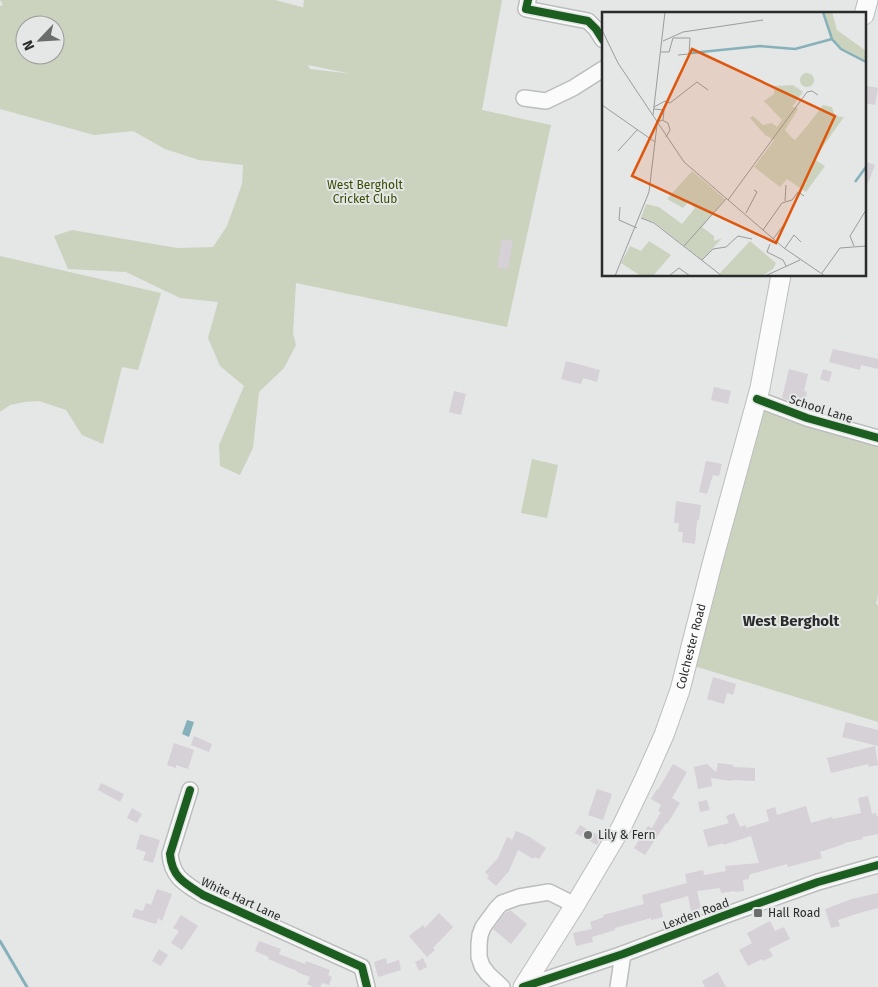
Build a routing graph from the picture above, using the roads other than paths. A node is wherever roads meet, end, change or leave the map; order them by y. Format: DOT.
graph roads {
  1 [pos="527,4"];
  2 [pos="602,39"];
  3 [pos="602,70"];
  4 [pos="524,98"];
  5 [pos="780,276"];
  6 [pos="757,399"];
  7 [pos="878,438"];
  8 [pos="190,790"];
  9 [pos="878,865"];
  10 [pos="575,905"];
  11 [pos="623,954"];
  12 [pos="367,987"];
  13 [pos="502,987"];
  14 [pos="523,987"];
  15 [pos="618,987"];
  1 -- 2 [label="street"];
  3 -- 4 [label="street"];
  5 -- 6 [label="main road, Colchester Road"];
  6 -- 7 [label="street, School Lane"];
  6 -- 10 [label="main road, Colchester Road"];
  8 -- 12 [label="street, White Hart Lane"];
  9 -- 11 [label="street, Lexden Road"];
  10 -- 13 [label="street"];
  10 -- 14 [label="main road, Colchester Road"];
  11 -- 14 [label="street, Lexden Road"];
  11 -- 15 [label="street"];
}
